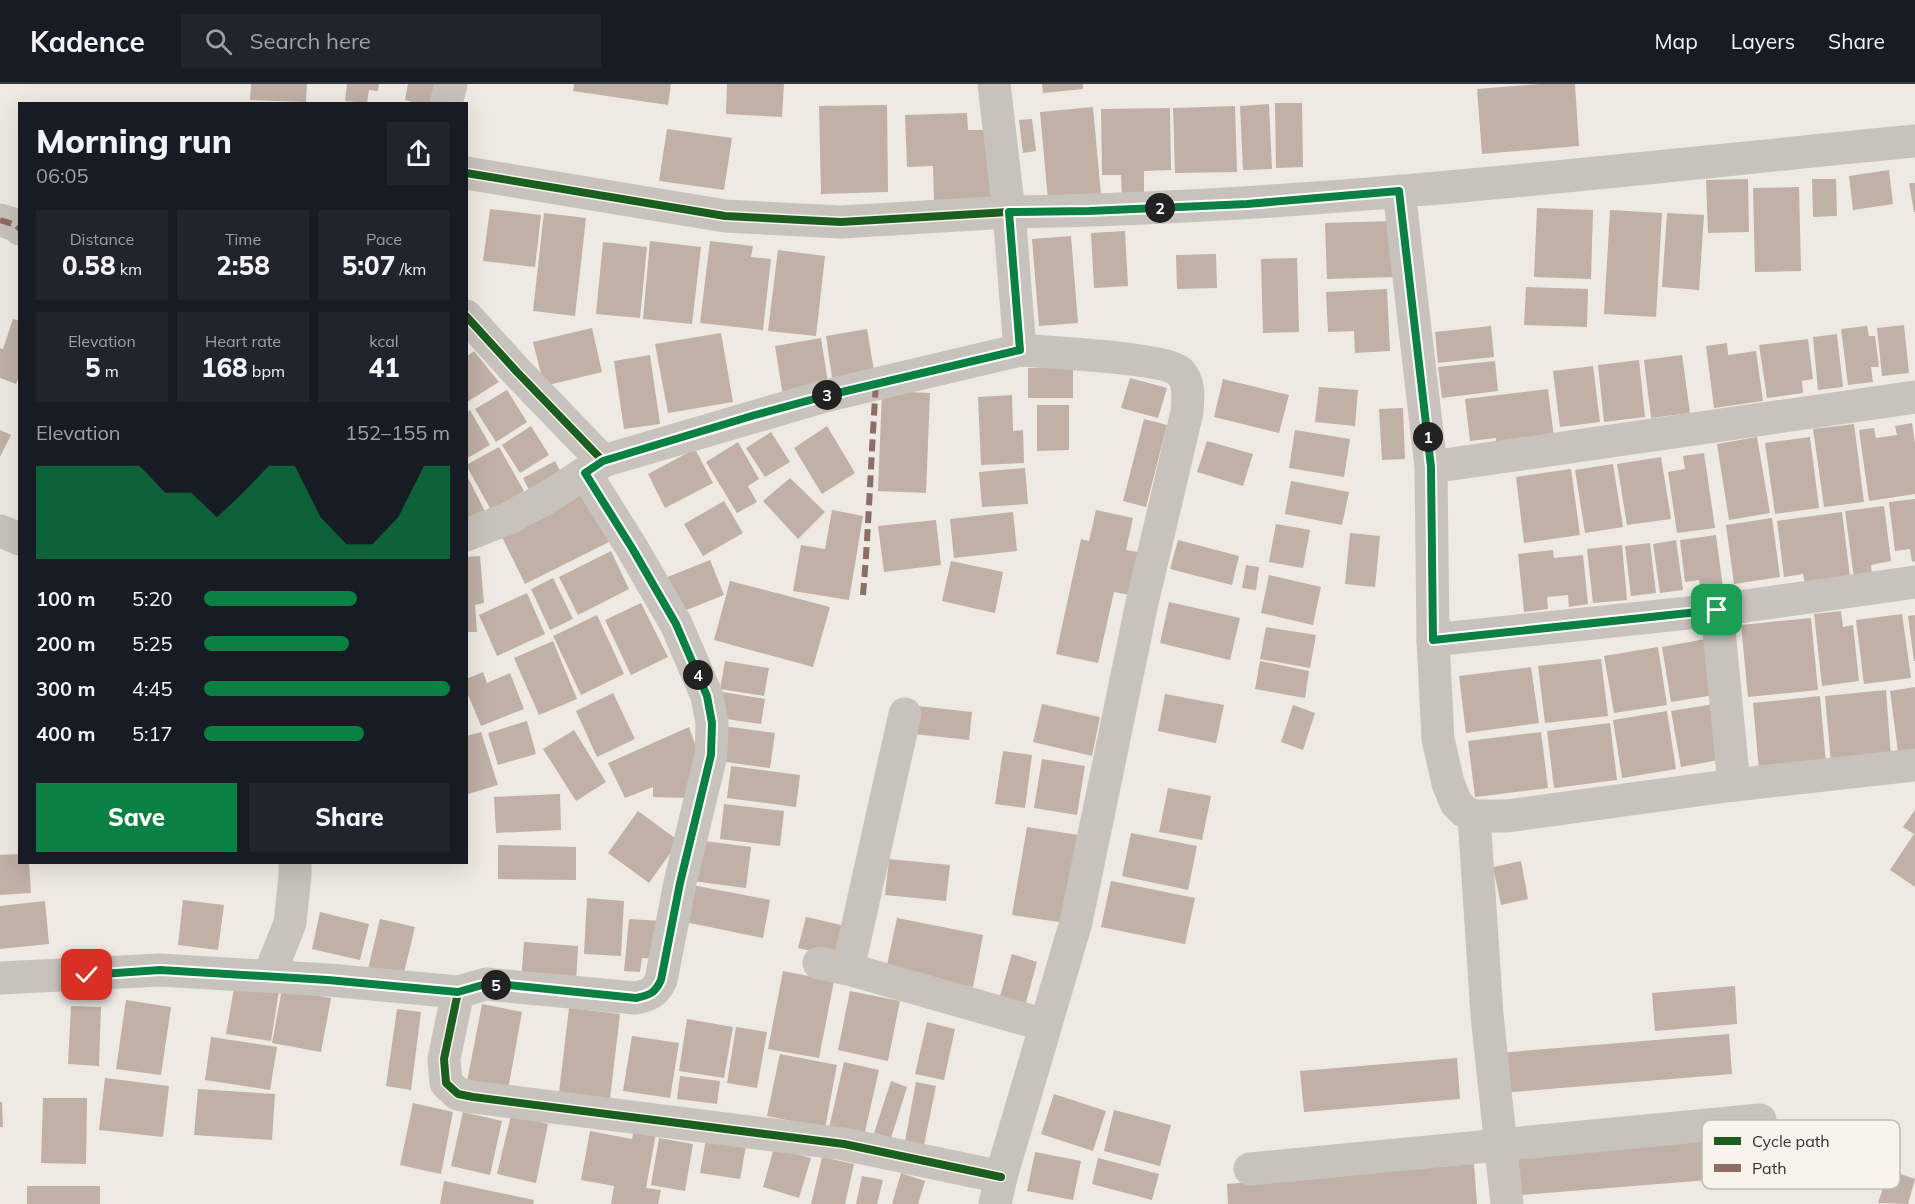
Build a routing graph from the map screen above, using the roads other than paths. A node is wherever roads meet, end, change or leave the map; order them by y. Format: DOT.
graph roads {
  1 [pos="451,84"];
  2 [pos="994,84"];
  3 [pos="446,102"];
  4 [pos="1915,141"];
  5 [pos="468,172"];
  6 [pos="1399,191"];
  7 [pos="1009,212"];
  8 [pos="0,220"];
  9 [pos="18,227"];
  10 [pos="468,318"];
  11 [pos="1020,350"];
  12 [pos="1915,397"];
  13 [pos="594,467"];
  14 [pos="1431,467"];
  15 [pos="0,531"];
  16 [pos="468,535"];
  17 [pos="18,537"];
  18 [pos="1915,582"];
  19 [pos="1717,610"];
  20 [pos="1433,640"];
  21 [pos="905,714"];
  22 [pos="1915,765"];
  23 [pos="1734,785"];
  24 [pos="1474,816"];
  25 [pos="294,864"];
  26 [pos="269,976"];
  27 [pos="0,978"];
  28 [pos="458,992"];
  29 [pos="1046,1025"];
  30 [pos="1702,1126"];
  31 [pos="1501,1145"];
  32 [pos="1250,1169"];
  33 [pos="998,1191"];
  34 [pos="1507,1204"];
  1 -- 3 [label="street"];
  2 -- 7 [label="street"];
  4 -- 6 [label="street"];
  5 -- 7 [label="street"];
  6 -- 7 [label="street"];
  6 -- 14 [label="street"];
  7 -- 11 [label="street"];
  8 -- 9 [label="street"];
  10 -- 13 [label="street"];
  11 -- 13 [label="street"];
  11 -- 29 [label="street"];
  12 -- 14 [label="street"];
  13 -- 16 [label="street"];
  13 -- 28 [label="street"];
  14 -- 20 [label="street"];
  15 -- 17 [label="street"];
  18 -- 19 [label="street"];
  19 -- 20 [label="street"];
  19 -- 23 [label="street"];
  20 -- 24 [label="street"];
  21 -- 29 [label="street"];
  22 -- 23 [label="street"];
  23 -- 24 [label="street"];
  24 -- 31 [label="street"];
  25 -- 26 [label="street"];
  26 -- 27 [label="street"];
  26 -- 28 [label="street"];
  28 -- 33 [label="street"];
  29 -- 33 [label="street"];
  30 -- 31 [label="street"];
  31 -- 32 [label="street"];
  31 -- 34 [label="street"];
}
